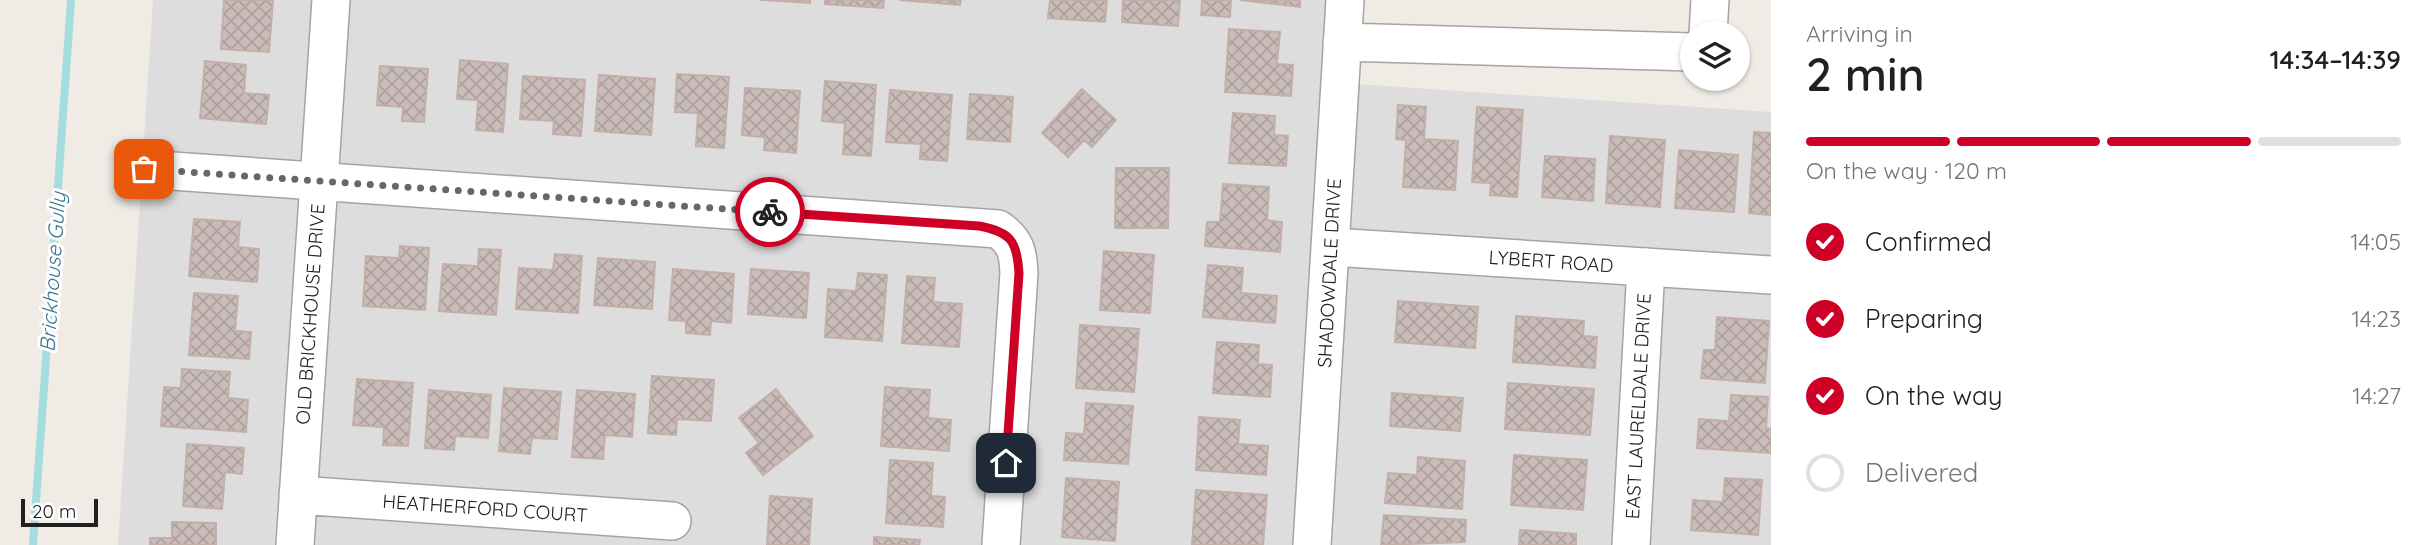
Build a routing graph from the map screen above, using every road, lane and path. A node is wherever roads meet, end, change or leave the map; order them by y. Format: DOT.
graph roads {
  1 [pos="331,0"];
  2 [pos="1345,0"];
  3 [pos="1710,0"];
  4 [pos="1709,21"];
  5 [pos="1342,42"];
  6 [pos="1680,52"];
  7 [pos="144,169"];
  8 [pos="319,181"];
  9 [pos="1332,247"];
  10 [pos="1646,267"];
  11 [pos="1771,275"];
  12 [pos="298,495"];
  13 [pos="672,521"];
  14 [pos="295,545"];
  15 [pos="1001,545"];
  16 [pos="1312,545"];
  17 [pos="1631,545"];
  1 -- 8 [label="street, OLD BRICKHOUSE DRIVE"];
  2 -- 5 [label="street, SHADOWDALE DRIVE"];
  3 -- 4 [label="street"];
  5 -- 6 [label="street"];
  5 -- 9 [label="street, SHADOWDALE DRIVE"];
  7 -- 8 [label="street"];
  8 -- 12 [label="street, OLD BRICKHOUSE DRIVE"];
  8 -- 15 [label="street"];
  9 -- 10 [label="street, LYBERT ROAD"];
  9 -- 16 [label="street, SHADOWDALE DRIVE"];
  10 -- 11 [label="street, LYBERT ROAD"];
  10 -- 17 [label="street, EAST LAURELDALE DRIVE"];
  12 -- 13 [label="street, HEATHERFORD COURT"];
  12 -- 14 [label="street, OLD BRICKHOUSE DRIVE"];
}
